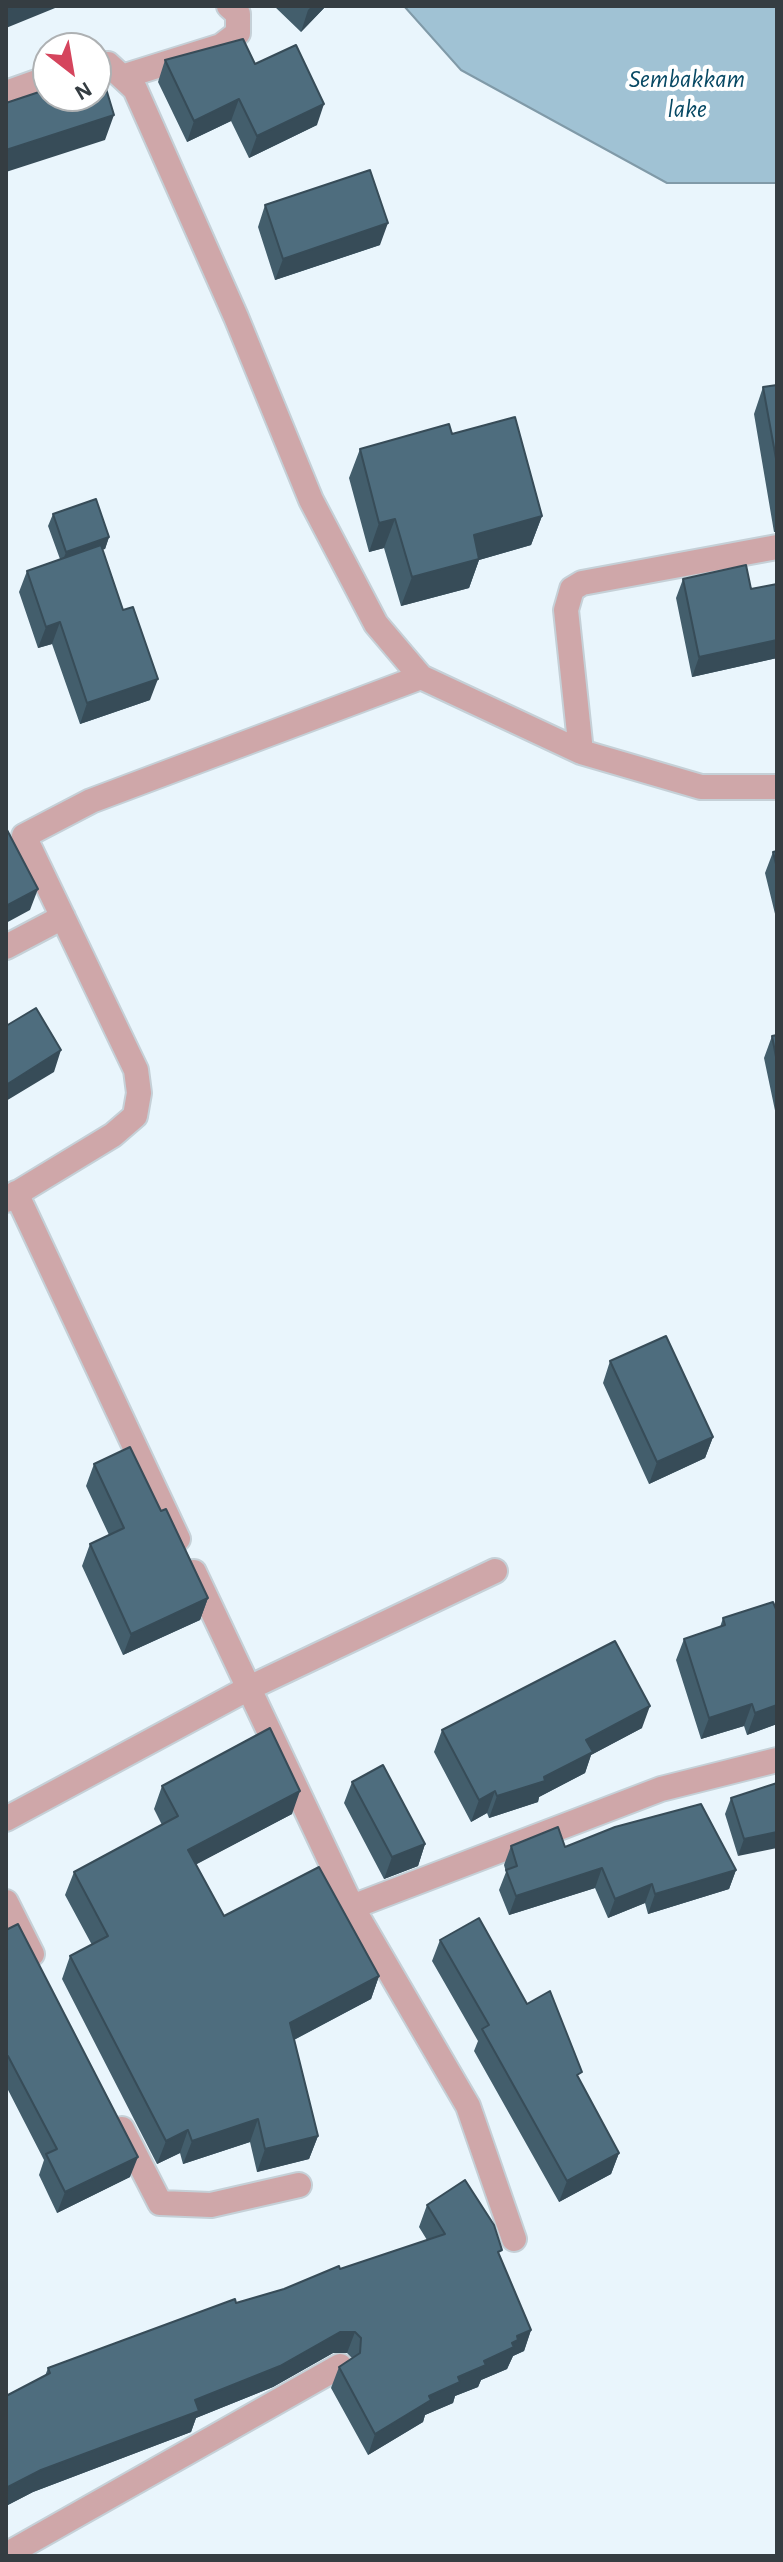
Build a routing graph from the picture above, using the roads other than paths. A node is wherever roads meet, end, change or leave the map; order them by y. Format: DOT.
graph roads {
  1 [pos="229,6"];
  2 [pos="112,67"];
  3 [pos="125,76"];
  4 [pos="32,84"];
  5 [pos="6,93"];
  6 [pos="777,547"];
  7 [pos="421,677"];
  8 [pos="581,752"];
  9 [pos="777,787"];
  10 [pos="15,831"];
  11 [pos="63,917"];
  12 [pos="6,947"];
  13 [pos="11,1197"];
  14 [pos="495,1571"];
  15 [pos="249,1688"];
  16 [pos="777,1760"];
  17 [pos="6,1819"];
  18 [pos="6,1902"];
  19 [pos="352,1907"];
  20 [pos="41,1971"];
  21 [pos="111,2107"];
  22 [pos="299,2185"];
  23 [pos="514,2239"];
  24 [pos="340,2366"];
  25 [pos="6,2555"];
  1 -- 3 [label="street"];
  2 -- 3 [label="street"];
  3 -- 7 [label="street"];
  4 -- 5 [label="street"];
  6 -- 8 [label="street"];
  7 -- 8 [label="street"];
  7 -- 10 [label="street"];
  8 -- 9 [label="street"];
  10 -- 11 [label="street"];
  11 -- 12 [label="street"];
  11 -- 13 [label="street"];
  13 -- 15 [label="street"];
  14 -- 15 [label="street"];
  15 -- 17 [label="street"];
  15 -- 19 [label="street"];
  16 -- 19 [label="street"];
  18 -- 20 [label="street"];
  19 -- 23 [label="street"];
  21 -- 22 [label="street"];
  24 -- 25 [label="street"];
}
